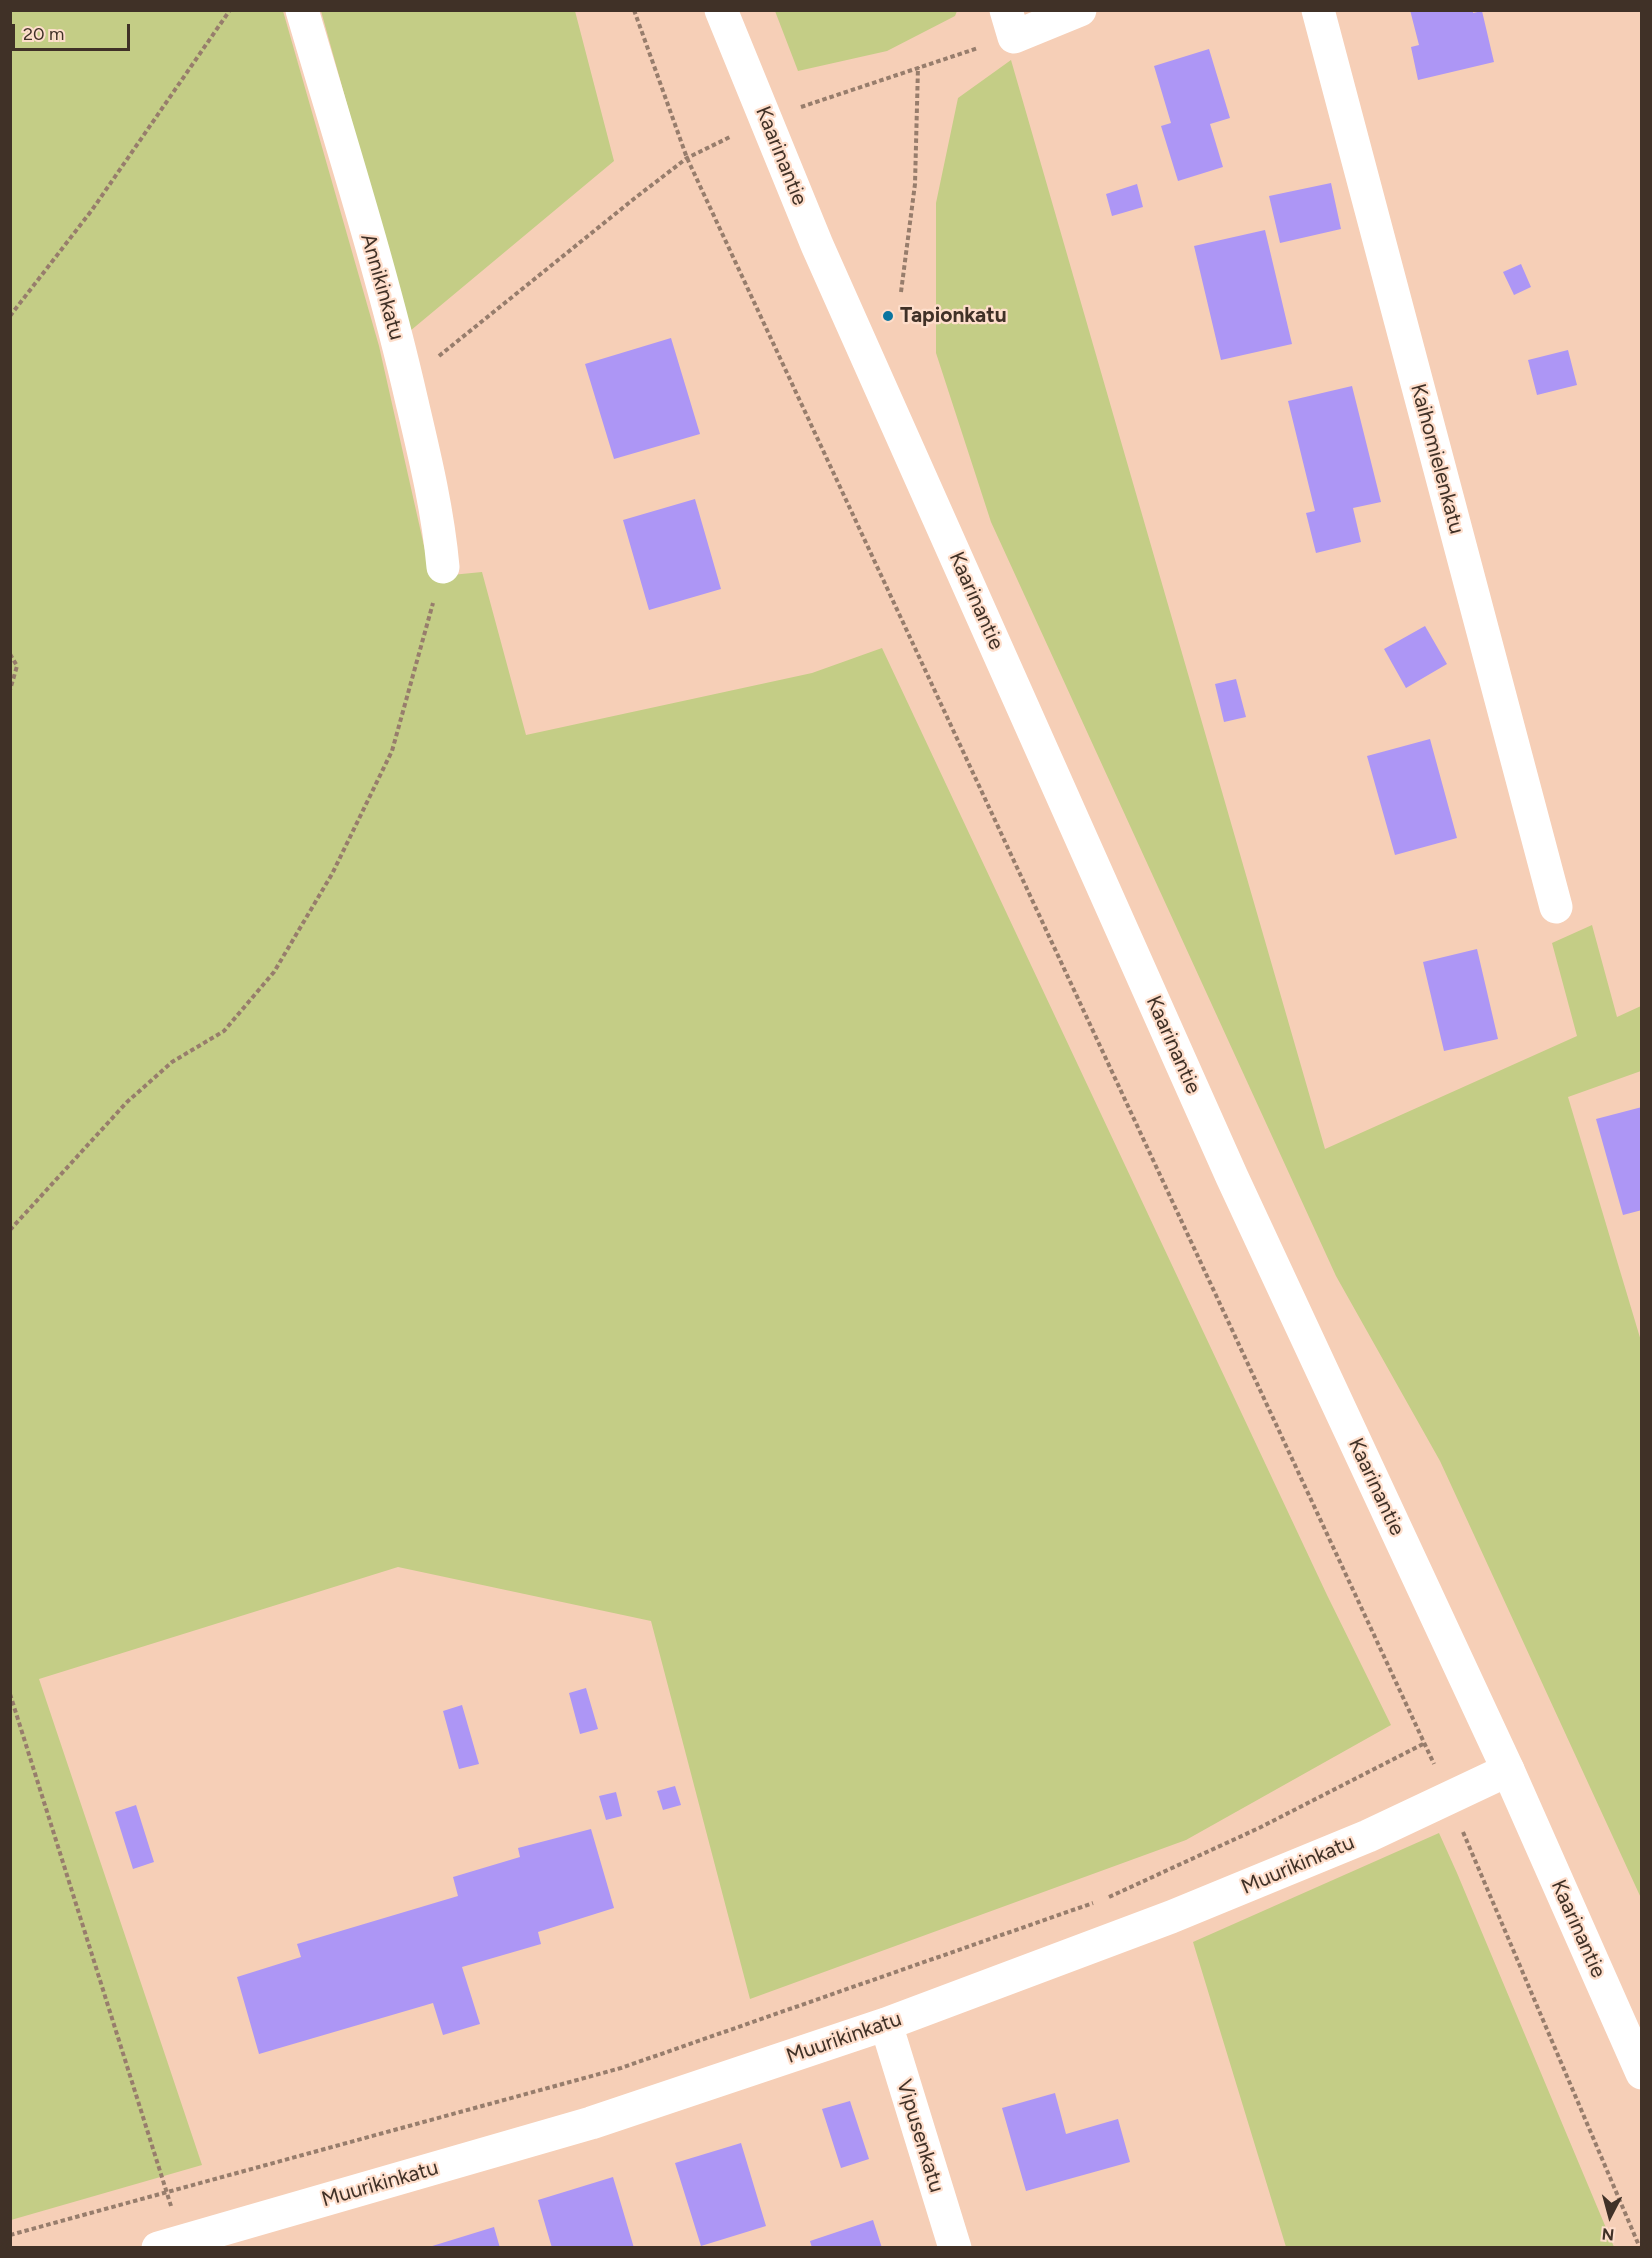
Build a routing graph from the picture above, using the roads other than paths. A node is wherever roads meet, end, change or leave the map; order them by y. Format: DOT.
graph roads {
  1 [pos="302,10"];
  2 [pos="721,10"];
  3 [pos="1080,10"];
  4 [pos="1318,10"];
  5 [pos="1010,24"];
  6 [pos="443,567"];
  7 [pos="1556,908"];
  8 [pos="1508,1770"];
  9 [pos="886,2024"];
  10 [pos="1641,2073"];
  11 [pos="168,2245"];
  12 [pos="955,2247"];
  1 -- 6 [label="street, Annikinkatu"];
  2 -- 8 [label="street, Kaarinantie"];
  3 -- 5 [label="street"];
  4 -- 7 [label="street, Kaihomielenkatu"];
  8 -- 9 [label="street, Muurikinkatu"];
  8 -- 10 [label="street, Kaarinantie"];
  9 -- 11 [label="street, Muurikinkatu"];
  9 -- 12 [label="street, Vipusenkatu"];
}
